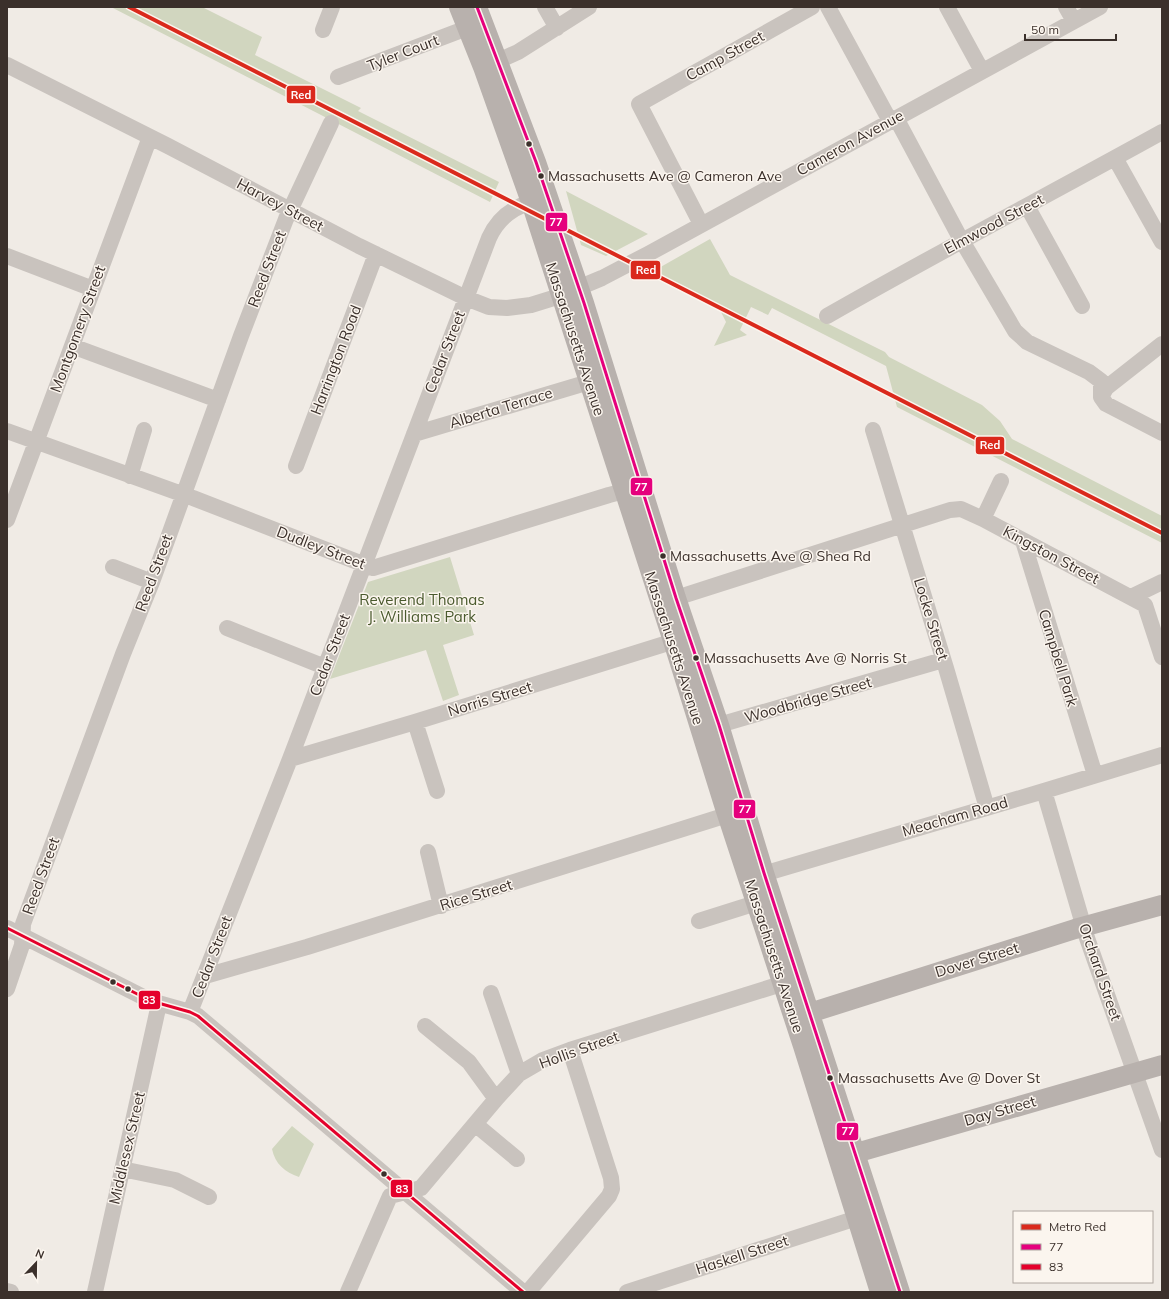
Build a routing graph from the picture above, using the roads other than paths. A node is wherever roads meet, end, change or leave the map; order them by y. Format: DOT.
graph roads {
  1 [pos="332,7"];
  2 [pos="459,7"];
  3 [pos="545,7"];
  4 [pos="589,7"];
  5 [pos="812,7"];
  6 [pos="828,7"];
  7 [pos="947,7"];
  8 [pos="1066,7"];
  9 [pos="1100,7"];
  10 [pos="476,20"];
  11 [pos="1074,21"];
  12 [pos="557,28"];
  13 [pos="323,30"];
  14 [pos="490,64"];
  15 [pos="8,70"];
  16 [pos="982,71"];
  17 [pos="338,77"];
  18 [pos="893,120"];
  19 [pos="331,123"];
  20 [pos="1162,132"];
  21 [pos="150,137"];
  22 [pos="1115,158"];
  23 [pos="539,199"];
  24 [pos="1027,206"];
  25 [pos="289,210"];
  26 [pos="701,224"];
  27 [pos="963,241"];
  28 [pos="1162,242"];
  29 [pos="376,254"];
  30 [pos="7,256"];
  31 [pos="93,289"];
  32 [pos="569,292"];
  33 [pos="466,298"];
  34 [pos="1082,306"];
  35 [pos="826,316"];
  36 [pos="1162,344"];
  37 [pos="72,346"];
  38 [pos="589,382"];
  39 [pos="1101,397"];
  40 [pos="218,400"];
  41 [pos="144,430"];
  42 [pos="873,430"];
  43 [pos="7,431"];
  44 [pos="1162,433"];
  45 [pos="414,434"];
  46 [pos="37,442"];
  47 [pos="296,466"];
  48 [pos="130,476"];
  49 [pos="1001,481"];
  50 [pos="632,489"];
  51 [pos="183,495"];
  52 [pos="983,519"];
  53 [pos="7,520"];
  54 [pos="903,526"];
  55 [pos="1023,541"];
  56 [pos="364,564"];
  57 [pos="113,567"];
  58 [pos="152,582"];
  59 [pos="1162,582"];
  60 [pos="1131,597"];
  61 [pos="676,598"];
  62 [pos="227,628"];
  63 [pos="681,639"];
  64 [pos="1162,657"];
  65 [pos="943,660"];
  66 [pos="325,666"];
  67 [pos="415,722"];
  68 [pos="719,725"];
  69 [pos="1162,755"];
  70 [pos="290,759"];
  71 [pos="1094,775"];
  72 [pos="437,791"];
  73 [pos="1044,791"];
  74 [pos="987,808"];
  75 [pos="737,813"];
  76 [pos="428,852"];
  77 [pos="756,876"];
  78 [pos="756,903"];
  79 [pos="1162,905"];
  80 [pos="441,906"];
  81 [pos="699,921"];
  82 [pos="1084,927"];
  83 [pos="7,928"];
  84 [pos="22,936"];
  85 [pos="205,976"];
  86 [pos="790,982"];
  87 [pos="7,989"];
  88 [pos="491,993"];
  89 [pos="159,1004"];
  90 [pos="190,1012"];
  91 [pos="802,1015"];
  92 [pos="424,1026"];
  93 [pos="570,1050"];
  94 [pos="1162,1065"];
  95 [pos="1134,1073"];
  96 [pos="519,1074"];
  97 [pos="496,1099"];
  98 [pos="475,1124"];
  99 [pos="1162,1150"];
  100 [pos="847,1156"];
  101 [pos="517,1159"];
  102 [pos="122,1169"];
  103 [pos="406,1192"];
  104 [pos="209,1197"];
  105 [pos="858,1218"];
  106 [pos="888,1285"];
  107 [pos="7,1291"];
  108 [pos="11,1292"];
  109 [pos="95,1292"];
  110 [pos="348,1292"];
  111 [pos="523,1292"];
  112 [pos="528,1292"];
  113 [pos="626,1292"];
  1 -- 13 [label="street"];
  2 -- 10 [label="main road, Massachusetts Avenue"];
  3 -- 12 [label="street"];
  4 -- 12 [label="street"];
  5 -- 26 [label="street, Camp Street"];
  6 -- 18 [label="street"];
  7 -- 16 [label="street"];
  8 -- 11 [label="street"];
  9 -- 11 [label="street, Cameron Avenue"];
  10 -- 14 [label="main road, Massachusetts Avenue"];
  10 -- 17 [label="street, Tyler Court"];
  11 -- 16 [label="street, Cameron Avenue"];
  12 -- 14 [label="street"];
  14 -- 23 [label="main road, Massachusetts Avenue"];
  15 -- 21 [label="street, Harvey Street"];
  16 -- 18 [label="street, Cameron Avenue"];
  18 -- 26 [label="street, Cameron Avenue"];
  18 -- 27 [label="street"];
  19 -- 25 [label="street, Reed Street"];
  20 -- 22 [label="street, Elmwood Street"];
  21 -- 25 [label="street, Harvey Street"];
  21 -- 31 [label="street, Montgomery Street"];
  22 -- 24 [label="street, Elmwood Street"];
  22 -- 28 [label="street"];
  23 -- 32 [label="main road, Massachusetts Avenue"];
  23 -- 33 [label="street, Cedar Street"];
  24 -- 27 [label="street, Elmwood Street"];
  24 -- 34 [label="street"];
  25 -- 29 [label="street, Harvey Street"];
  25 -- 40 [label="street, Reed Street"];
  26 -- 32 [label="street, Cameron Avenue"];
  27 -- 35 [label="street, Elmwood Street"];
  27 -- 39 [label="street"];
  29 -- 33 [label="street, Harvey Street"];
  29 -- 47 [label="street, Harrington Road"];
  30 -- 31 [label="street"];
  31 -- 37 [label="street, Montgomery Street"];
  32 -- 33 [label="street, Harvey Street"];
  32 -- 38 [label="main road, Massachusetts Avenue"];
  32 -- 50 [label="main road, Massachusetts Avenue"];
  33 -- 45 [label="street, Cedar Street"];
  36 -- 39 [label="street"];
  37 -- 40 [label="street"];
  37 -- 46 [label="street, Montgomery Street"];
  38 -- 45 [label="street, Alberta Terrace"];
  38 -- 50 [label="main road, Massachusetts Avenue"];
  39 -- 44 [label="street"];
  40 -- 51 [label="street, Reed Street"];
  41 -- 48 [label="street"];
  42 -- 54 [label="street, Locke Street"];
  43 -- 46 [label="street, Dudley Street"];
  45 -- 56 [label="street, Cedar Street"];
  46 -- 48 [label="street, Dudley Street"];
  46 -- 53 [label="street, Montgomery Street"];
  48 -- 51 [label="street, Dudley Street"];
  49 -- 52 [label="street"];
  50 -- 56 [label="street, Dudley Street"];
  50 -- 61 [label="main road, Massachusetts Avenue"];
  50 -- 63 [label="main road, Massachusetts Avenue"];
  51 -- 56 [label="street, Dudley Street"];
  51 -- 58 [label="street, Reed Street"];
  52 -- 54 [label="street, Kingston Street"];
  52 -- 55 [label="street, Kingston Street"];
  54 -- 61 [label="street, Kingston Street"];
  54 -- 65 [label="street, Locke Street"];
  55 -- 60 [label="street, Kingston Street"];
  55 -- 71 [label="street, Campbell Park"];
  56 -- 66 [label="street, Cedar Street"];
  57 -- 58 [label="street"];
  58 -- 84 [label="street, Reed Street"];
  59 -- 60 [label="street"];
  60 -- 64 [label="street, Kingston Street"];
  61 -- 63 [label="main road, Massachusetts Avenue"];
  62 -- 66 [label="street"];
  63 -- 67 [label="street, Norris Street"];
  63 -- 68 [label="main road, Massachusetts Avenue"];
  63 -- 75 [label="main road, Massachusetts Avenue"];
  65 -- 68 [label="street, Woodbridge Street"];
  65 -- 74 [label="street, Locke Street"];
  66 -- 70 [label="street, Cedar Street"];
  67 -- 70 [label="street, Norris Street"];
  67 -- 72 [label="street"];
  68 -- 75 [label="main road, Massachusetts Avenue"];
  69 -- 71 [label="street, Meacham Road"];
  70 -- 85 [label="street, Cedar Street"];
  71 -- 73 [label="street, Meacham Road"];
  73 -- 74 [label="street, Meacham Road"];
  73 -- 82 [label="street, Orchard Street"];
  74 -- 77 [label="street, Meacham Road"];
  75 -- 77 [label="main road, Massachusetts Avenue"];
  75 -- 80 [label="street, Rice Street"];
  76 -- 80 [label="street"];
  77 -- 78 [label="main road, Massachusetts Avenue"];
  77 -- 86 [label="main road, Massachusetts Avenue"];
  78 -- 81 [label="street"];
  78 -- 86 [label="main road, Massachusetts Avenue"];
  79 -- 82 [label="main road, Dover Street"];
  80 -- 85 [label="street, Rice Street"];
  82 -- 91 [label="main road, Dover Street"];
  82 -- 95 [label="street, Orchard Street"];
  83 -- 84 [label="street"];
  84 -- 87 [label="street, Reed Street"];
  84 -- 89 [label="street"];
  85 -- 90 [label="street, Cedar Street"];
  86 -- 91 [label="main road, Massachusetts Avenue"];
  86 -- 93 [label="street, Hollis Street"];
  88 -- 96 [label="street"];
  89 -- 90 [label="street"];
  89 -- 102 [label="street, Middlesex Street"];
  90 -- 103 [label="street"];
  91 -- 100 [label="main road, Massachusetts Avenue"];
  92 -- 97 [label="street"];
  93 -- 96 [label="street, Hollis Street"];
  93 -- 112 [label="street"];
  94 -- 95 [label="main road, Day Street"];
  95 -- 99 [label="street, Orchard Street"];
  95 -- 100 [label="main road, Day Street"];
  96 -- 97 [label="street, Hollis Street"];
  97 -- 98 [label="street, Hollis Street"];
  98 -- 101 [label="street"];
  98 -- 103 [label="street, Hollis Street"];
  100 -- 105 [label="main road, Massachusetts Avenue"];
  100 -- 106 [label="main road, Massachusetts Avenue"];
  102 -- 104 [label="street"];
  102 -- 109 [label="street, Middlesex Street"];
  103 -- 110 [label="street, Hollis Street"];
  103 -- 111 [label="street"];
  105 -- 106 [label="main road, Massachusetts Avenue"];
  105 -- 113 [label="street, Haskell Street"];
  107 -- 108 [label="street"];
}
